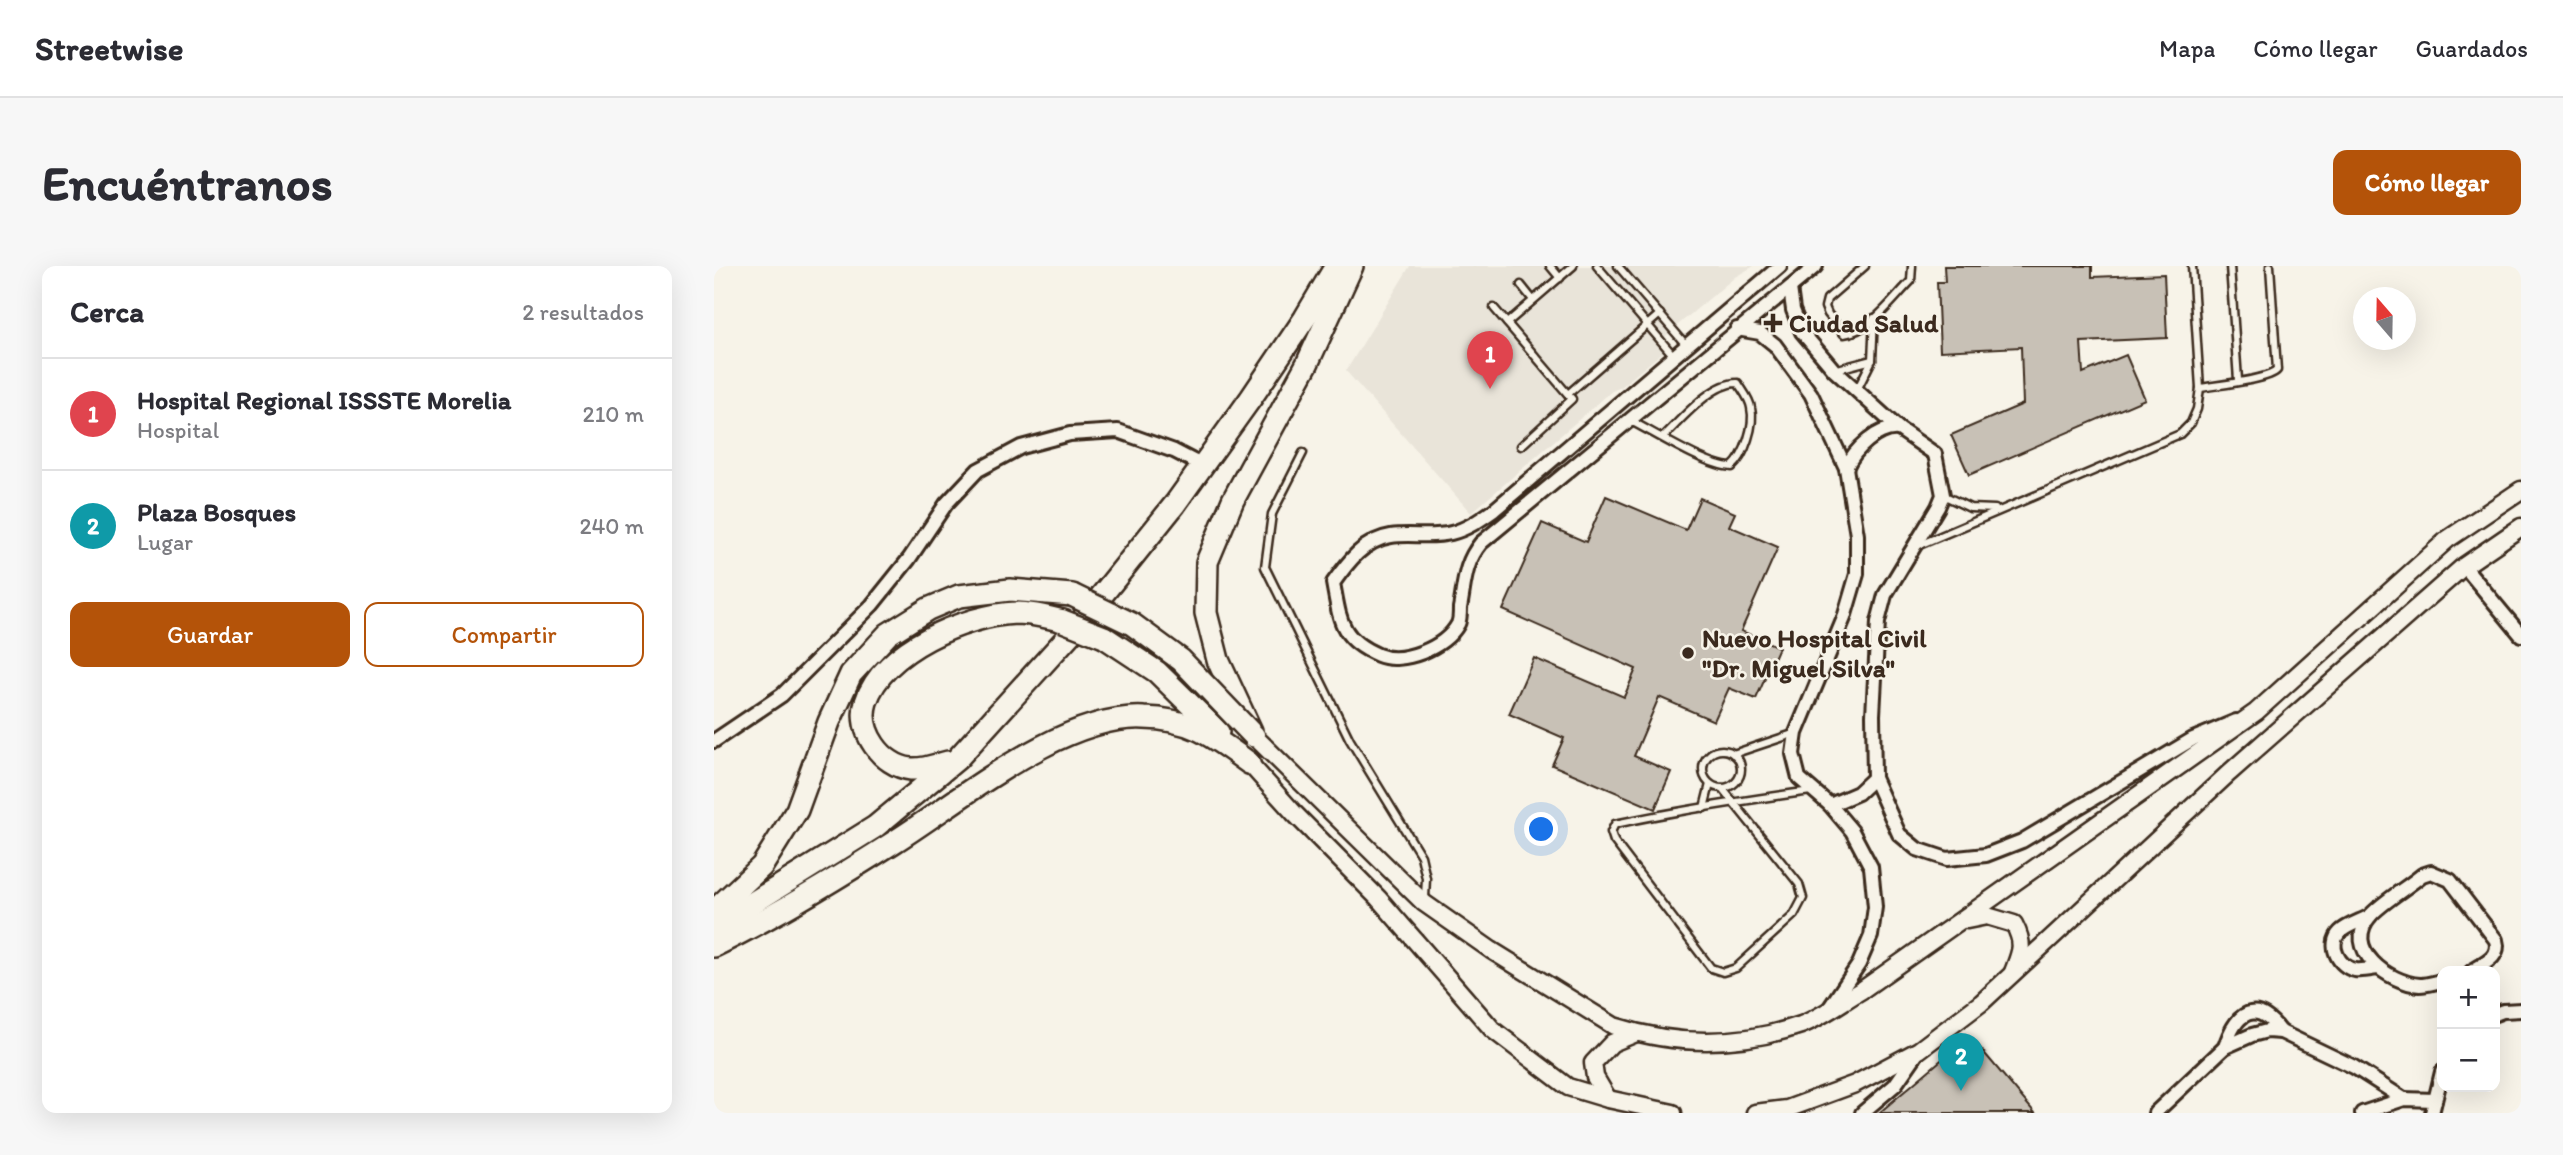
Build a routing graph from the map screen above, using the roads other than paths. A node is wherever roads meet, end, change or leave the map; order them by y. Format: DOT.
graph roads {
  1 [pos="1336,266"];
  2 [pos="1352,266"];
  3 [pos="1550,266"];
  4 [pos="1573,266"];
  5 [pos="1597,266"];
  6 [pos="1618,266"];
  7 [pos="1780,266"];
  8 [pos="1816,266"];
  9 [pos="1865,266"];
  10 [pos="1912,266"];
  11 [pos="2192,266"];
  12 [pos="2230,266"];
  13 [pos="2270,266"];
  14 [pos="1560,278"];
  15 [pos="1521,285"];
  16 [pos="1790,288"];
  17 [pos="1534,300"];
  18 [pos="1494,308"];
  19 [pos="1660,314"];
  20 [pos="1874,318"];
  21 [pos="1507,323"];
  22 [pos="1647,326"];
  23 [pos="1737,329"];
  24 [pos="1686,346"];
  25 [pos="1674,356"];
  26 [pos="1872,360"];
  27 [pos="1834,370"];
  28 [pos="2238,380"];
  29 [pos="2200,388"];
  30 [pos="1856,393"];
  31 [pos="1568,394"];
  32 [pos="1629,419"];
  33 [pos="1899,429"];
  34 [pos="1663,437"];
  35 [pos="1521,446"];
  36 [pos="1303,453"];
  37 [pos="1203,466"];
  38 [pos="1846,468"];
  39 [pos="2521,490"];
  40 [pos="1943,495"];
  41 [pos="2001,509"];
  42 [pos="2521,527"];
  43 [pos="1915,547"];
  44 [pos="2463,566"];
  45 [pos="2521,635"];
  46 [pos="2256,712"];
  47 [pos="1796,733"];
  48 [pos="1254,736"];
  49 [pos="714,741"];
  50 [pos="1733,754"];
  51 [pos="957,759"];
  52 [pos="1250,763"];
  53 [pos="1874,778"];
  54 [pos="1710,784"];
  55 [pos="1722,788"];
  56 [pos="1813,791"];
  57 [pos="1735,802"];
  58 [pos="1830,805"];
  59 [pos="1704,808"];
  60 [pos="1424,904"];
  61 [pos="714,911"];
  62 [pos="2370,916"];
  63 [pos="1962,921"];
  64 [pos="714,927"];
  65 [pos="714,946"];
  66 [pos="2480,966"];
  67 [pos="2378,968"];
  68 [pos="2011,977"];
  69 [pos="2437,982"];
  70 [pos="2500,1009"];
  71 [pos="1828,1010"];
  72 [pos="2521,1010"];
  73 [pos="2281,1032"];
  74 [pos="1636,1033"];
  75 [pos="2225,1047"];
  76 [pos="1919,1050"];
  77 [pos="1608,1099"];
  78 [pos="2404,1099"];
  79 [pos="2434,1106"];
  80 [pos="1646,1110"];
  81 [pos="1673,1113"];
  82 [pos="1755,1113"];
  83 [pos="1862,1113"];
  84 [pos="2155,1113"];
  85 [pos="2361,1113"];
  1 -- 37 [label="highway"];
  2 -- 48 [label="highway"];
  3 -- 14 [label="lane"];
  4 -- 14 [label="lane"];
  5 -- 22 [label="lane"];
  6 -- 19 [label="lane"];
  7 -- 24 [label="street"];
  8 -- 16 [label="street"];
  9 -- 20 [label="lane"];
  10 -- 20 [label="lane"];
  11 -- 29 [label="lane"];
  12 -- 28 [label="lane"];
  13 -- 28 [label="lane"];
  14 -- 17 [label="lane"];
  15 -- 17 [label="lane"];
  16 -- 23 [label="street"];
  16 -- 27 [label="street"];
  17 -- 21 [label="lane"];
  18 -- 21 [label="lane"];
  19 -- 22 [label="lane"];
  19 -- 24 [label="lane"];
  20 -- 26 [label="lane"];
  21 -- 31 [label="lane"];
  22 -- 25 [label="lane"];
  22 -- 31 [label="lane"];
  23 -- 32 [label="street"];
  23 -- 38 [label="street"];
  24 -- 25 [label="street"];
  25 -- 32 [label="street"];
  26 -- 27 [label="lane"];
  26 -- 30 [label="lane"];
  27 -- 30 [label="street"];
  28 -- 29 [label="lane"];
  29 -- 41 [label="lane"];
  30 -- 33 [label="street"];
  31 -- 35 [label="lane"];
  32 -- 34 [label="lane"];
  33 -- 38 [label="street"];
  33 -- 40 [label="street"];
  34 -- 34 [label="lane"];
  36 -- 60 [label="lane"];
  37 -- 49 [label="street"];
  37 -- 51 [label="highway"];
  38 -- 47 [label="street"];
  39 -- 46 [label="street"];
  40 -- 41 [label="lane"];
  40 -- 43 [label="street"];
  41 -- 43 [label="lane"];
  42 -- 44 [label="street"];
  43 -- 53 [label="street"];
  44 -- 45 [label="street"];
  44 -- 68 [label="street"];
  46 -- 53 [label="street"];
  46 -- 63 [label="street"];
  47 -- 50 [label="lane"];
  47 -- 56 [label="street"];
  48 -- 60 [label="street"];
  48 -- 61 [label="highway, bridge"];
  50 -- 54 [label="lane"];
  50 -- 55 [label="lane"];
  51 -- 52 [label="highway, bridge"];
  51 -- 64 [label="highway"];
  52 -- 65 [label="highway"];
  52 -- 77 [label="street"];
  53 -- 58 [label="street"];
  54 -- 55 [label="lane"];
  54 -- 59 [label="lane"];
  55 -- 57 [label="lane"];
  56 -- 57 [label="lane"];
  56 -- 58 [label="street"];
  57 -- 59 [label="lane"];
  57 -- 59 [label="lane"];
  58 -- 71 [label="street"];
  60 -- 74 [label="street"];
  62 -- 66 [label="street"];
  62 -- 67 [label="street"];
  62 -- 67 [label="street"];
  63 -- 68 [label="street"];
  63 -- 71 [label="street"];
  67 -- 69 [label="street"];
  68 -- 76 [label="street"];
  70 -- 72 [label="street"];
  71 -- 74 [label="street"];
  73 -- 75 [label="street"];
  73 -- 75 [label="street"];
  73 -- 78 [label="street"];
  74 -- 77 [label="street"];
  75 -- 84 [label="street"];
  76 -- 82 [label="street"];
  76 -- 83 [label="street"];
  77 -- 80 [label="street"];
  78 -- 79 [label="street"];
  78 -- 85 [label="street"];
  80 -- 81 [label="street"];
}
